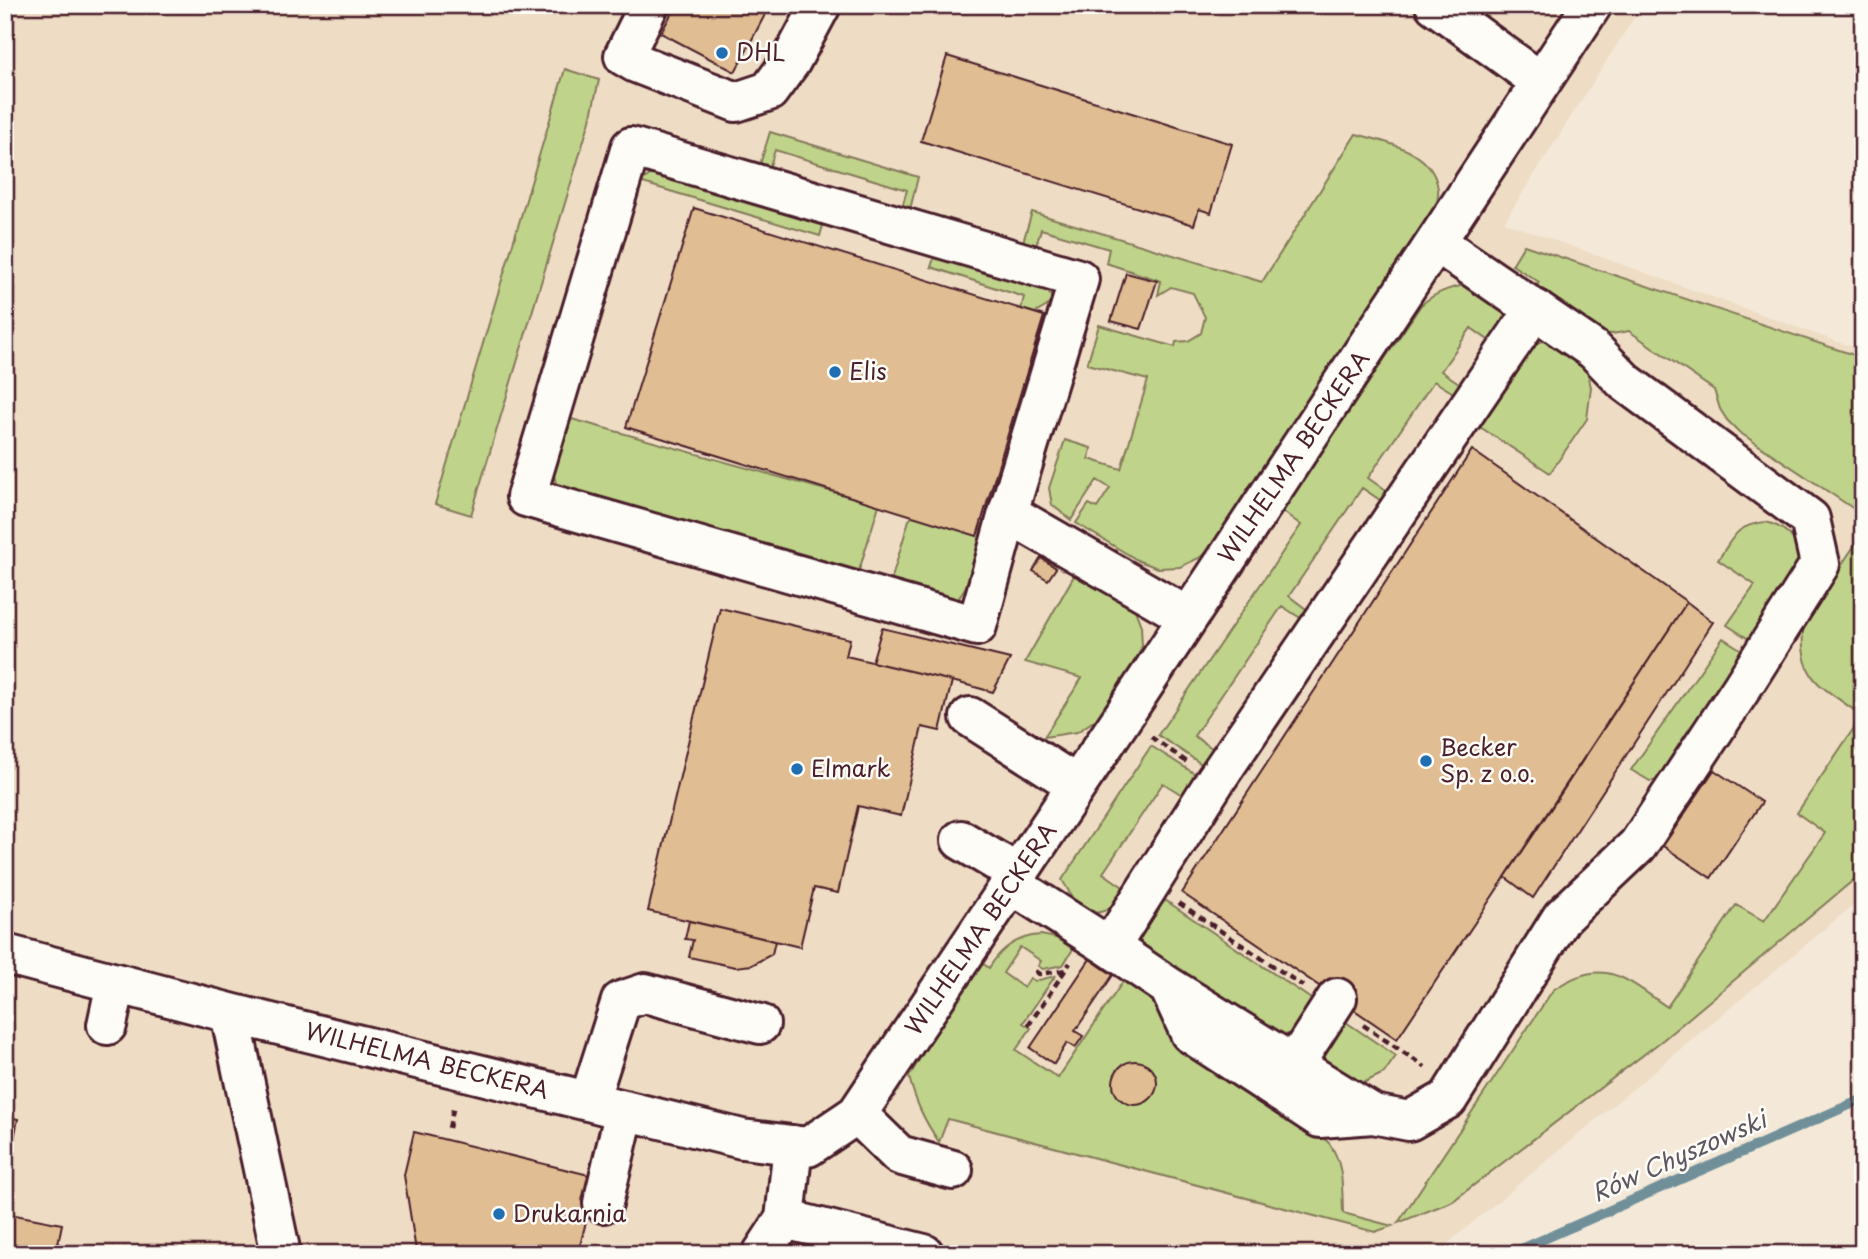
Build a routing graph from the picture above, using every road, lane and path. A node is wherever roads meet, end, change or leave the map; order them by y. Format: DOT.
graph roads {
  1 [pos="649,5"];
  2 [pos="821,5"];
  3 [pos="1435,5"];
  4 [pos="1592,5"];
  5 [pos="1541,82"];
  6 [pos="1436,242"];
  7 [pos="1535,309"];
  8 [pos="1008,513"];
  9 [pos="1188,617"];
  10 [pos="970,717"];
  11 [pos="1077,785"];
  12 [pos="961,840"];
  13 [pos="1015,879"];
  14 [pos="1100,940"];
  15 [pos="5,954"];
  16 [pos="1066,970"];
  17 [pos="1035,971"];
  18 [pos="116,983"];
  19 [pos="1169,987"];
  20 [pos="1337,998"];
  21 [pos="230,1013"];
  22 [pos="761,1024"];
  23 [pos="107,1025"];
  24 [pos="1028,1026"];
  25 [pos="1294,1065"];
  26 [pos="455,1102"];
  27 [pos="607,1106"];
  28 [pos="858,1114"];
  29 [pos="1373,1114"];
  30 [pos="449,1128"];
  31 [pos="793,1145"];
  32 [pos="953,1170"];
  33 [pos="603,1203"];
  34 [pos="785,1219"];
  35 [pos="281,1254"];
  36 [pos="762,1254"];
  37 [pos="924,1254"];
  1 -- 2 [label="street"];
  3 -- 5 [label="street"];
  4 -- 5 [label="street, WILHELMA BECKERA"];
  5 -- 6 [label="street, WILHELMA BECKERA"];
  6 -- 7 [label="street"];
  6 -- 9 [label="street, WILHELMA BECKERA"];
  7 -- 14 [label="street"];
  7 -- 29 [label="street"];
  8 -- 8 [label="street"];
  8 -- 9 [label="street"];
  9 -- 11 [label="street, WILHELMA BECKERA"];
  10 -- 11 [label="street"];
  11 -- 13 [label="street, WILHELMA BECKERA"];
  12 -- 13 [label="street"];
  13 -- 14 [label="street"];
  13 -- 28 [label="street, WILHELMA BECKERA"];
  14 -- 16 [label="path"];
  14 -- 19 [label="street"];
  15 -- 18 [label="street, WILHELMA BECKERA"];
  16 -- 17 [label="path"];
  16 -- 24 [label="path"];
  18 -- 21 [label="street, WILHELMA BECKERA"];
  18 -- 23 [label="street"];
  19 -- 25 [label="street"];
  19 -- 29 [label="street"];
  20 -- 25 [label="street"];
  21 -- 27 [label="street, WILHELMA BECKERA"];
  21 -- 35 [label="street"];
  22 -- 27 [label="street"];
  25 -- 29 [label="street"];
  26 -- 30 [label="path"];
  27 -- 31 [label="street, WILHELMA BECKERA"];
  27 -- 33 [label="street"];
  28 -- 31 [label="street, WILHELMA BECKERA"];
  28 -- 32 [label="street"];
  31 -- 34 [label="street"];
  34 -- 36 [label="street"];
  34 -- 37 [label="street"];
}
